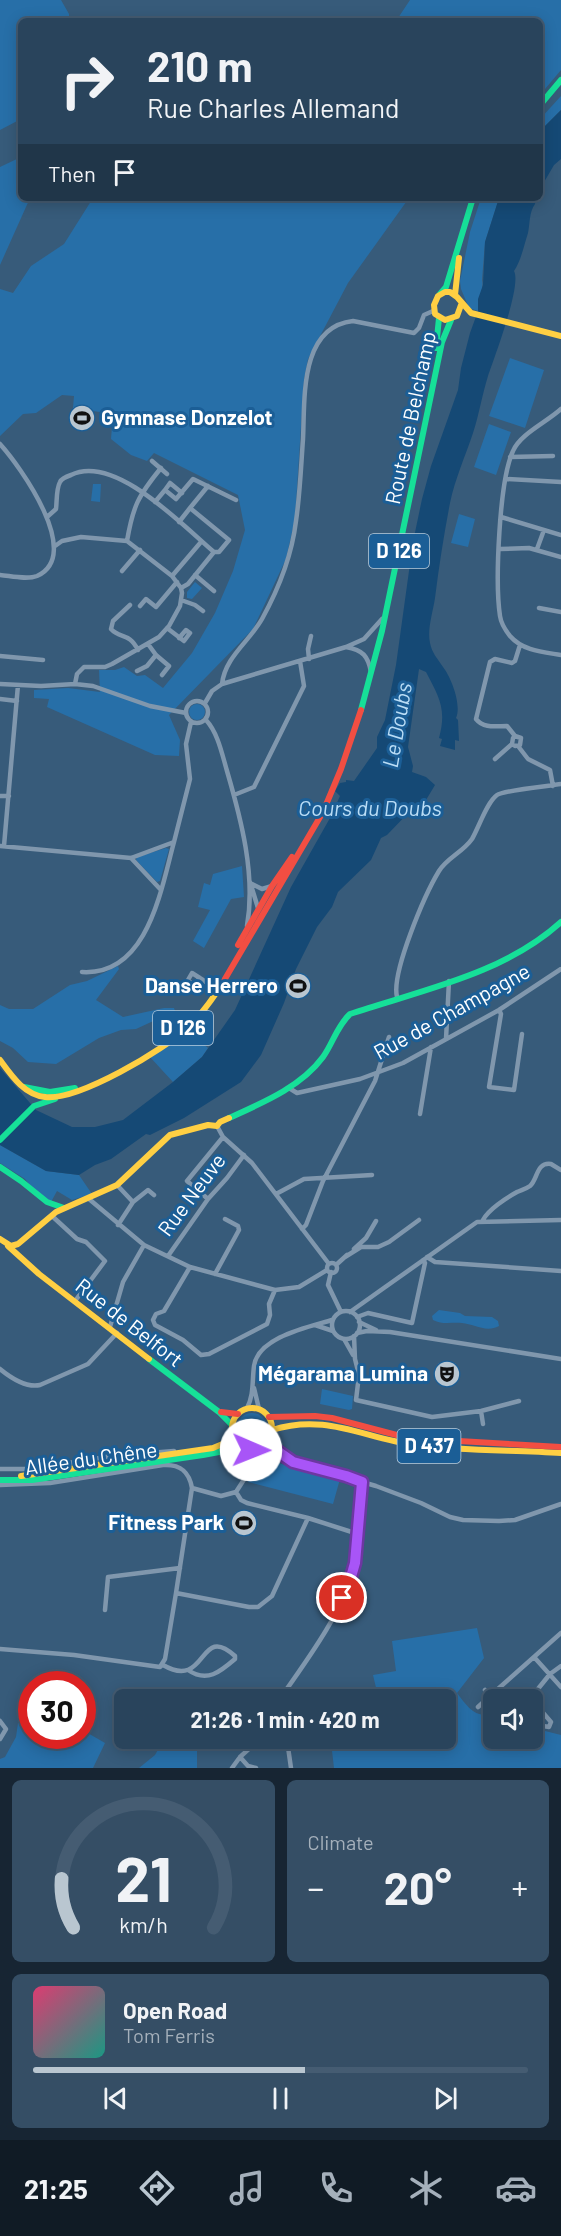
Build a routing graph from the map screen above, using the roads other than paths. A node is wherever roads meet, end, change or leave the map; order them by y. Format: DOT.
graph roads {
  1 [pos="561,80"];
  2 [pos="561,85"];
  3 [pos="543,101"];
  4 [pos="543,106"];
  5 [pos="474,201"];
  6 [pos="474,201"];
  7 [pos="440,294"];
  8 [pos="455,295"];
  9 [pos="461,305"];
  10 [pos="433,310"];
  11 [pos="470,314"];
  12 [pos="439,318"];
  13 [pos="454,318"];
  14 [pos="561,338"];
  15 [pos="561,409"];
  16 [pos="0,444"];
  17 [pos="553,456"];
  18 [pos="510,457"];
  19 [pos="152,461"];
  20 [pos="161,468"];
  21 [pos="167,474"];
  22 [pos="506,479"];
  23 [pos="561,482"];
  24 [pos="208,486"];
  25 [pos="165,490"];
  26 [pos="141,492"];
  27 [pos="182,493"];
  28 [pos="236,500"];
  29 [pos="154,502"];
  30 [pos="190,508"];
  31 [pos="47,517"];
  32 [pos="501,517"];
  33 [pos="178,522"];
  34 [pos="544,530"];
  35 [pos="561,535"];
  36 [pos="127,541"];
  37 [pos="201,542"];
  38 [pos="56,546"];
  39 [pos="500,549"];
  40 [pos="537,549"];
  41 [pos="140,550"];
  42 [pos="214,552"];
  43 [pos="561,557"];
  44 [pos="122,571"];
  45 [pos="195,575"];
  46 [pos="0,576"];
  47 [pos="172,576"];
  48 [pos="177,582"];
  49 [pos="181,588"];
  50 [pos="214,591"];
  51 [pos="182,600"];
  52 [pos="130,605"];
  53 [pos="140,606"];
  54 [pos="539,608"];
  55 [pos="202,611"];
  56 [pos="561,612"];
  57 [pos="382,619"];
  58 [pos="167,628"];
  59 [pos="310,636"];
  60 [pos="180,638"];
  61 [pos="148,644"];
  62 [pos="520,645"];
  63 [pos="346,647"];
  64 [pos="138,650"];
  65 [pos="156,655"];
  66 [pos="561,655"];
  67 [pos="0,656"];
  68 [pos="309,658"];
  69 [pos="43,660"];
  70 [pos="300,661"];
  71 [pos="137,671"];
  72 [pos="371,673"];
  73 [pos="162,675"];
  74 [pos="0,684"];
  75 [pos="75,684"];
  76 [pos="222,684"];
  77 [pos="18,685"];
  78 [pos="0,699"];
  79 [pos="17,701"];
  80 [pos="205,703"];
  81 [pos="186,713"];
  82 [pos="206,720"];
  83 [pos="191,722"];
  84 [pos="515,736"];
  85 [pos="515,745"];
  86 [pos="495,759"];
  87 [pos="561,784"];
  88 [pos="553,786"];
  89 [pos="234,795"];
  90 [pos="0,796"];
  91 [pos="9,796"];
  92 [pos="174,842"];
  93 [pos="2,846"];
  94 [pos="131,858"];
  95 [pos="248,874"];
  96 [pos="250,882"];
  97 [pos="272,886"];
  98 [pos="161,890"];
  99 [pos="250,903"];
  100 [pos="261,910"];
  101 [pos="561,922"];
  102 [pos="246,931"];
  103 [pos="561,969"];
  104 [pos="82,972"];
  105 [pos="200,978"];
  106 [pos="449,981"];
  107 [pos="216,989"];
  108 [pos="397,997"];
  109 [pos="499,1010"];
  110 [pos="522,1034"];
  111 [pos="389,1037"];
  112 [pos="446,1039"];
  113 [pos="431,1047"];
  114 [pos="0,1060"];
  115 [pos="379,1073"];
  116 [pos="22,1086"];
  117 [pos="79,1087"];
  118 [pos="289,1088"];
  119 [pos="37,1097"];
  120 [pos="58,1097"];
  121 [pos="34,1106"];
  122 [pos="420,1114"];
  123 [pos="217,1126"];
  124 [pos="223,1137"];
  125 [pos="0,1140"];
  126 [pos="244,1155"];
  127 [pos="0,1167"];
  128 [pos="561,1170"];
  129 [pos="372,1175"];
  130 [pos="325,1178"];
  131 [pos="117,1185"];
  132 [pos="276,1194"];
  133 [pos="154,1196"];
  134 [pos="89,1199"];
  135 [pos="208,1199"];
  136 [pos="133,1202"];
  137 [pos="57,1211"];
  138 [pos="225,1220"];
  139 [pos="419,1220"];
  140 [pos="483,1220"];
  141 [pos="561,1220"];
  142 [pos="376,1221"];
  143 [pos="118,1225"];
  144 [pos="302,1229"];
  145 [pos="0,1239"];
  146 [pos="18,1244"];
  147 [pos="8,1245"];
  148 [pos="145,1247"];
  149 [pos="18,1255"];
  150 [pos="168,1256"];
  151 [pos="345,1257"];
  152 [pos="425,1258"];
  153 [pos="329,1264"];
  154 [pos="336,1265"];
  155 [pos="190,1267"];
  156 [pos="329,1271"];
  157 [pos="561,1271"];
  158 [pos="215,1274"];
  159 [pos="317,1277"];
  160 [pos="328,1285"];
  161 [pos="275,1290"];
  162 [pos="75,1301"];
  163 [pos="362,1302"];
  164 [pos="341,1312"];
  165 [pos="350,1312"];
  166 [pos="357,1318"];
  167 [pos="332,1320"];
  168 [pos="315,1325"];
  169 [pos="110,1327"];
  170 [pos="333,1331"];
  171 [pos="378,1331"];
  172 [pos="117,1333"];
  173 [pos="355,1335"];
  174 [pos="344,1339"];
  175 [pos="355,1359"];
  176 [pos="560,1359"];
  177 [pos="0,1369"];
  178 [pos="253,1383"];
  179 [pos="519,1401"];
  180 [pos="247,1408"];
  181 [pos="259,1409"];
  182 [pos="482,1411"];
  183 [pos="219,1412"];
  184 [pos="238,1414"];
  185 [pos="269,1417"];
  186 [pos="483,1424"];
  187 [pos="232,1428"];
  188 [pos="272,1430"];
  189 [pos="269,1439"];
  190 [pos="240,1444"];
  191 [pos="262,1446"];
  192 [pos="561,1447"];
  193 [pos="251,1448"];
  194 [pos="276,1450"];
  195 [pos="194,1451"];
  196 [pos="561,1453"];
  197 [pos="0,1469"];
  198 [pos="0,1478"];
  199 [pos="362,1482"];
  200 [pos="0,1485"];
  201 [pos="192,1488"];
  202 [pos="237,1492"];
  203 [pos="561,1504"];
  204 [pos="308,1518"];
  205 [pos="358,1534"];
  206 [pos="180,1568"];
  207 [pos="176,1593"];
  208 [pos="105,1610"];
  209 [pos="561,1633"];
  210 [pos="0,1648"];
  211 [pos="534,1657"];
  212 [pos="163,1665"];
  213 [pos="561,1666"];
  214 [pos="188,1670"];
  215 [pos="550,1674"];
  216 [pos="561,1687"];
  217 [pos="287,1689"];
  218 [pos="498,1689"];
  219 [pos="539,1689"];
  220 [pos="483,1702"];
  221 [pos="478,1707"];
  222 [pos="543,1713"];
  223 [pos="0,1720"];
  224 [pos="543,1726"];
  225 [pos="0,1739"];
  226 [pos="248,1749"];
  227 [pos="288,1749"];
  228 [pos="240,1756"];
  229 [pos="232,1768"];
  230 [pos="256,1768"];
  231 [pos="291,1768"];
  1 -- 3 [label="main road"];
  2 -- 4 [label="main road"];
  5 -- 7 [label="main road"];
  6 -- 8 [label="main road"];
  7 -- 8 [label="main road"];
  7 -- 10 [label="main road"];
  8 -- 9 [label="main road"];
  9 -- 11 [label="main road"];
  9 -- 13 [label="main road"];
  10 -- 12 [label="main road"];
  10 -- 76 [label="street"];
  11 -- 13 [label="main road"];
  11 -- 14 [label="main road"];
  12 -- 13 [label="main road"];
  12 -- 57 [label="main road, Route de Belchamp / D 126"];
  13 -- 100 [label="main road, Route de Belchamp / D 126"];
  15 -- 18 [label="street"];
  16 -- 31 [label="street"];
  17 -- 18 [label="street"];
  18 -- 22 [label="street"];
  19 -- 20 [label="street"];
  20 -- 21 [label="street"];
  20 -- 26 [label="street"];
  22 -- 23 [label="street"];
  22 -- 32 [label="street"];
  24 -- 27 [label="street"];
  24 -- 28 [label="street"];
  24 -- 30 [label="street"];
  25 -- 27 [label="street"];
  25 -- 27 [label="street"];
  25 -- 29 [label="street"];
  26 -- 29 [label="street"];
  26 -- 31 [label="street"];
  26 -- 36 [label="street"];
  29 -- 33 [label="street"];
  30 -- 33 [label="street"];
  30 -- 42 [label="street"];
  31 -- 38 [label="street"];
  32 -- 34 [label="street"];
  32 -- 39 [label="street"];
  33 -- 37 [label="street"];
  34 -- 35 [label="street"];
  34 -- 40 [label="street"];
  36 -- 38 [label="street"];
  36 -- 41 [label="street"];
  37 -- 42 [label="street"];
  37 -- 47 [label="street"];
  38 -- 46 [label="street"];
  39 -- 40 [label="street"];
  39 -- 62 [label="street"];
  40 -- 43 [label="street"];
  41 -- 44 [label="street"];
  41 -- 47 [label="street"];
  42 -- 45 [label="street"];
  45 -- 49 [label="street"];
  45 -- 50 [label="street"];
  47 -- 48 [label="street"];
  48 -- 49 [label="street"];
  48 -- 53 [label="street"];
  49 -- 51 [label="street"];
  51 -- 55 [label="street"];
  51 -- 58 [label="street"];
  52 -- 64 [label="street"];
  54 -- 56 [label="street"];
  57 -- 63 [label="street"];
  57 -- 72 [label="main road, Route de Belchamp / D 126"];
  58 -- 60 [label="street"];
  58 -- 61 [label="street"];
  59 -- 68 [label="street"];
  61 -- 64 [label="street"];
  61 -- 65 [label="street"];
  62 -- 66 [label="street"];
  62 -- 84 [label="street"];
  63 -- 68 [label="street"];
  63 -- 72 [label="street"];
  64 -- 75 [label="street"];
  65 -- 71 [label="street"];
  65 -- 73 [label="street"];
  67 -- 69 [label="street"];
  68 -- 70 [label="street"];
  70 -- 76 [label="street"];
  70 -- 89 [label="street"];
  72 -- 97 [label="main road, Route de Belchamp / D 126"];
  74 -- 77 [label="street"];
  75 -- 77 [label="street"];
  75 -- 81 [label="street"];
  76 -- 80 [label="street"];
  77 -- 79 [label="street"];
  78 -- 79 [label="street"];
  79 -- 91 [label="street"];
  80 -- 81 [label="street"];
  80 -- 82 [label="street"];
  81 -- 83 [label="street"];
  82 -- 83 [label="street"];
  82 -- 89 [label="street"];
  83 -- 92 [label="street"];
  84 -- 85 [label="street"];
  84 -- 85 [label="street"];
  85 -- 86 [label="street"];
  85 -- 88 [label="street"];
  87 -- 88 [label="street"];
  88 -- 108 [label="street"];
  89 -- 95 [label="street"];
  90 -- 91 [label="street"];
  91 -- 93 [label="street"];
  92 -- 94 [label="street"];
  92 -- 98 [label="street"];
  93 -- 94 [label="street"];
  94 -- 98 [label="street"];
  95 -- 96 [label="street"];
  95 -- 99 [label="street"];
  96 -- 97 [label="street"];
  96 -- 100 [label="street"];
  97 -- 100 [label="main road, Route de Belchamp / D 126"];
  98 -- 104 [label="street"];
  99 -- 100 [label="street"];
  99 -- 102 [label="street"];
  100 -- 102 [label="main road, Route de Belchamp / D 126"];
  100 -- 107 [label="main road, Route de Belchamp / D 126"];
  101 -- 106 [label="main road"];
  102 -- 107 [label="main road, Route de Belchamp / D 126"];
  103 -- 109 [label="street, Rue de Champagne"];
  105 -- 107 [label="street"];
  106 -- 108 [label="main road"];
  106 -- 112 [label="street"];
  107 -- 117 [label="main road, Route de Belchamp / D 126"];
  107 -- 120 [label="main road, Route de Belchamp / D 126"];
  108 -- 118 [label="main road"];
  109 -- 110 [label="street"];
  109 -- 112 [label="street, Rue de Champagne"];
  111 -- 115 [label="street"];
  112 -- 113 [label="street, Rue de Champagne"];
  113 -- 115 [label="street, Rue de Champagne"];
  113 -- 122 [label="street"];
  114 -- 116 [label="main road"];
  115 -- 118 [label="street, Rue de Champagne"];
  115 -- 130 [label="street"];
  116 -- 117 [label="main road"];
  116 -- 119 [label="main road"];
  117 -- 119 [label="main road, Route de Belchamp / D 126"];
  118 -- 123 [label="main road"];
  119 -- 120 [label="main road, Route de Belchamp / D 126"];
  119 -- 121 [label="main road"];
  120 -- 121 [label="main road"];
  121 -- 125 [label="main road"];
  123 -- 124 [label="street"];
  123 -- 131 [label="main road"];
  124 -- 126 [label="street"];
  124 -- 135 [label="street"];
  126 -- 132 [label="street"];
  126 -- 135 [label="street, Rue Neuve"];
  127 -- 137 [label="main road"];
  128 -- 140 [label="street"];
  129 -- 130 [label="street"];
  130 -- 132 [label="street"];
  130 -- 144 [label="street"];
  131 -- 134 [label="main road"];
  131 -- 136 [label="street"];
  132 -- 144 [label="street"];
  133 -- 136 [label="street"];
  134 -- 137 [label="main road"];
  134 -- 143 [label="street"];
  135 -- 150 [label="street, Rue Neuve"];
  136 -- 143 [label="street"];
  137 -- 146 [label="main road"];
  137 -- 162 [label="street"];
  138 -- 158 [label="street"];
  139 -- 151 [label="street"];
  140 -- 141 [label="street"];
  140 -- 152 [label="street"];
  142 -- 151 [label="street"];
  143 -- 148 [label="street"];
  144 -- 153 [label="street"];
  145 -- 147 [label="main road, Rue de Belfort"];
  146 -- 147 [label="main road"];
  146 -- 149 [label="main road"];
  147 -- 149 [label="main road, Rue de Belfort"];
  148 -- 150 [label="street"];
  148 -- 169 [label="street"];
  149 -- 162 [label="main road, Rue de Belfort"];
  150 -- 155 [label="street"];
  151 -- 154 [label="street"];
  152 -- 157 [label="street"];
  152 -- 163 [label="street"];
  152 -- 166 [label="street"];
  153 -- 154 [label="street"];
  153 -- 156 [label="street"];
  154 -- 156 [label="street"];
  155 -- 158 [label="street"];
  155 -- 161 [label="street"];
  156 -- 159 [label="street"];
  156 -- 160 [label="street"];
  158 -- 161 [label="street"];
  159 -- 160 [label="street"];
  159 -- 161 [label="street"];
  160 -- 164 [label="street"];
  162 -- 169 [label="main road, Rue de Belfort"];
  163 -- 165 [label="street"];
  163 -- 166 [label="street"];
  164 -- 165 [label="street"];
  164 -- 167 [label="street"];
  165 -- 166 [label="street"];
  166 -- 171 [label="street"];
  166 -- 173 [label="street"];
  167 -- 168 [label="street"];
  167 -- 170 [label="street"];
  168 -- 170 [label="street"];
  168 -- 178 [label="street"];
  169 -- 172 [label="main road, Rue de Belfort"];
  170 -- 174 [label="street"];
  171 -- 173 [label="street"];
  171 -- 176 [label="street"];
  172 -- 177 [label="street"];
  172 -- 183 [label="main road, Rue de Belfort"];
  173 -- 174 [label="street"];
  173 -- 175 [label="street"];
  174 -- 175 [label="street"];
  175 -- 182 [label="street"];
  178 -- 180 [label="street"];
  178 -- 181 [label="street"];
  179 -- 182 [label="street"];
  180 -- 181 [label="main road"];
  180 -- 184 [label="main road"];
  181 -- 185 [label="main road"];
  182 -- 186 [label="street"];
  183 -- 184 [label="main road, Rue de Belfort"];
  183 -- 187 [label="main road, Rue de Belfort"];
  184 -- 187 [label="main road"];
  185 -- 188 [label="main road"];
  185 -- 192 [label="main road, D 437"];
  187 -- 190 [label="main road"];
  187 -- 195 [label="main road"];
  188 -- 189 [label="main road"];
  188 -- 196 [label="main road, D 437"];
  189 -- 191 [label="main road"];
  189 -- 194 [label="street"];
  190 -- 193 [label="main road"];
  190 -- 198 [label="main road"];
  191 -- 193 [label="main road"];
  191 -- 194 [label="street"];
  193 -- 202 [label="street"];
  194 -- 199 [label="street"];
  195 -- 197 [label="street"];
  195 -- 198 [label="main road"];
  199 -- 203 [label="street"];
  199 -- 205 [label="street"];
  200 -- 201 [label="street, Allée du Chêne"];
  201 -- 202 [label="street"];
  201 -- 206 [label="street"];
  202 -- 204 [label="street"];
  204 -- 205 [label="street"];
  204 -- 207 [label="street"];
  205 -- 217 [label="street"];
  206 -- 207 [label="street"];
  206 -- 208 [label="street"];
  207 -- 212 [label="street"];
  209 -- 211 [label="street"];
  210 -- 212 [label="street"];
  211 -- 215 [label="street"];
  211 -- 218 [label="street"];
  212 -- 214 [label="street"];
  213 -- 215 [label="street"];
  214 -- 214 [label="street"];
  215 -- 216 [label="street"];
  215 -- 219 [label="street"];
  220 -- 221 [label="street"];
  222 -- 224 [label="street"];
  223 -- 225 [label="street"];
  226 -- 228 [label="street"];
  227 -- 231 [label="street"];
  228 -- 229 [label="street"];
  228 -- 230 [label="street"];
}
